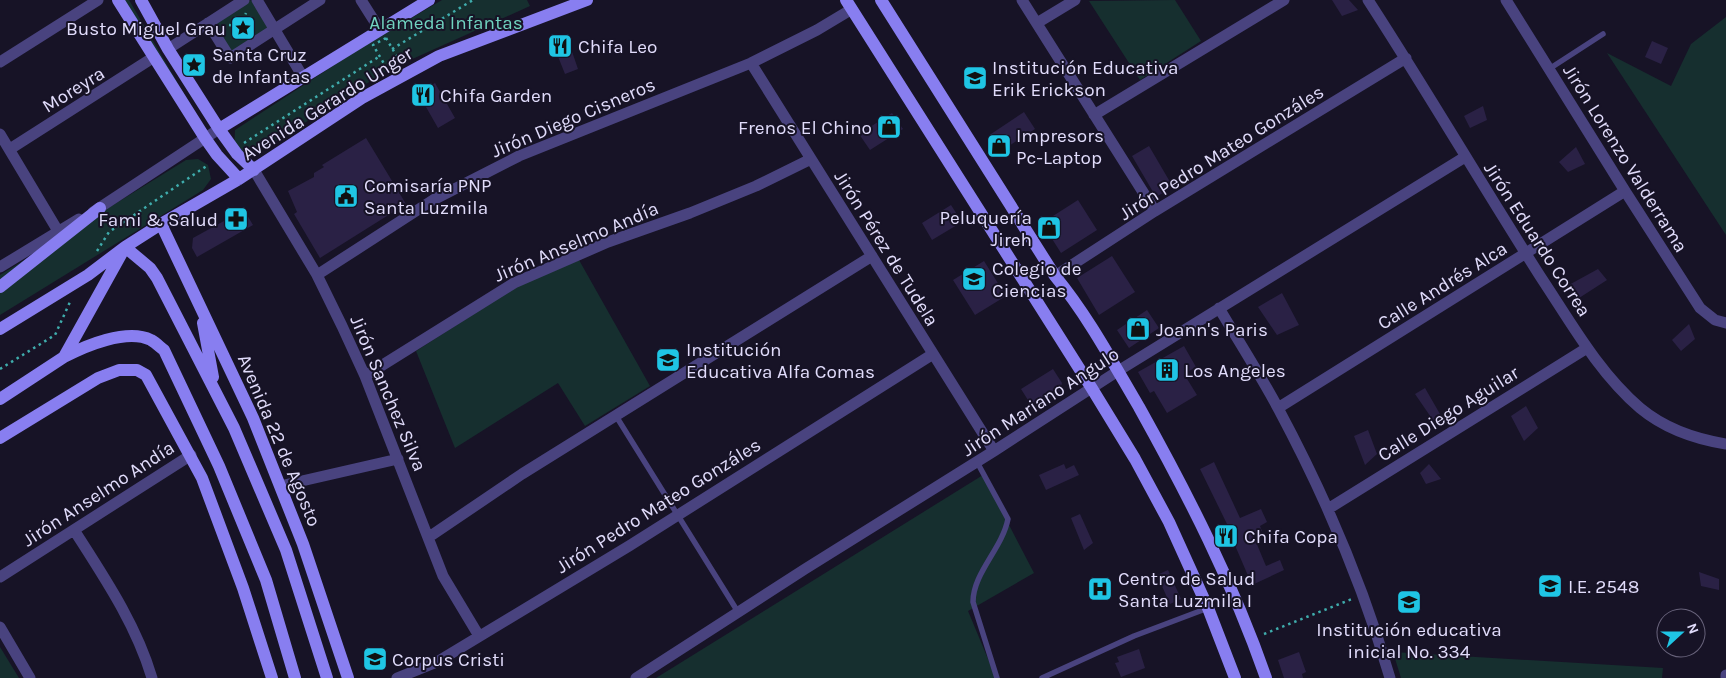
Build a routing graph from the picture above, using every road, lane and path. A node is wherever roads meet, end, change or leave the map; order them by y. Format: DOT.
graph roads {
  1 [pos="98,0"];
  2 [pos="118,0"];
  3 [pos="141,0"];
  4 [pos="320,0"];
  5 [pos="361,0"];
  6 [pos="429,0"];
  7 [pos="473,0"];
  8 [pos="587,0"];
  9 [pos="881,0"];
  10 [pos="1022,0"];
  11 [pos="1075,0"];
  12 [pos="1284,0"];
  13 [pos="1368,0"];
  14 [pos="1506,0"];
  15 [pos="250,3"];
  16 [pos="849,4"];
  17 [pos="208,23"];
  18 [pos="1037,23"];
  19 [pos="242,26"];
  20 [pos="274,29"];
  21 [pos="380,30"];
  22 [pos="1603,34"];
  23 [pos="168,49"];
  24 [pos="392,49"];
  25 [pos="380,56"];
  26 [pos="154,57"];
  27 [pos="230,58"];
  28 [pos="1406,58"];
  29 [pos="0,62"];
  30 [pos="751,63"];
  31 [pos="1549,69"];
  32 [pos="303,77"];
  33 [pos="1094,115"];
  34 [pos="219,129"];
  35 [pos="0,134"];
  36 [pos="205,138"];
  37 [pos="10,149"];
  38 [pos="234,150"];
  39 [pos="1465,157"];
  40 [pos="811,159"];
  41 [pos="254,170"];
  42 [pos="239,179"];
  43 [pos="1625,192"];
  44 [pos="100,208"];
  45 [pos="1155,212"];
  46 [pos="161,224"];
  47 [pos="58,232"];
  48 [pos="125,247"];
  49 [pos="1526,253"];
  50 [pos="872,256"];
  51 [pos="0,267"];
  52 [pos="318,275"];
  53 [pos="1055,276"];
  54 [pos="0,287"];
  55 [pos="200,306"];
  56 [pos="1219,308"];
  57 [pos="1726,323"];
  58 [pos="0,329"];
  59 [pos="1587,348"];
  60 [pos="933,354"];
  61 [pos="64,357"];
  62 [pos="1118,371"];
  63 [pos="364,376"];
  64 [pos="1091,387"];
  65 [pos="217,394"];
  66 [pos="0,399"];
  67 [pos="1278,408"];
  68 [pos="616,416"];
  69 [pos="0,438"];
  70 [pos="1726,444"];
  71 [pos="994,451"];
  72 [pos="190,455"];
  73 [pos="398,459"];
  74 [pos="978,462"];
  75 [pos="280,486"];
  76 [pos="1328,509"];
  77 [pos="679,514"];
  78 [pos="74,530"];
  79 [pos="429,537"];
  80 [pos="0,577"];
  81 [pos="1362,594"];
  82 [pos="1208,608"];
  83 [pos="738,612"];
  84 [pos="0,627"];
  85 [pos="479,636"];
  86 [pos="1252,638"];
  87 [pos="30,678"];
  88 [pos="152,678"];
  89 [pos="272,678"];
  90 [pos="295,678"];
  91 [pos="327,678"];
  92 [pos="348,678"];
  93 [pos="397,678"];
  94 [pos="636,678"];
  95 [pos="998,678"];
  96 [pos="1042,678"];
  97 [pos="1235,678"];
  98 [pos="1266,678"];
  99 [pos="1390,678"];
  1 -- 29 [label="street"];
  2 -- 26 [label="main road"];
  3 -- 23 [label="main road"];
  4 -- 20 [label="street"];
  5 -- 21 [label="street"];
  6 -- 21 [label="main road"];
  7 -- 24 [label="path"];
  8 -- 41 [label="main road, Avenida Gerardo Unger"];
  9 -- 53 [label="main road"];
  10 -- 18 [label="street"];
  11 -- 18 [label="street"];
  12 -- 33 [label="street"];
  13 -- 28 [label="street, Jirón Eduardo Correa"];
  14 -- 31 [label="street, Jirón Lorenzo Valderrama"];
  15 -- 17 [label="street"];
  15 -- 19 [label="path"];
  15 -- 20 [label="street"];
  16 -- 30 [label="street, Jirón Diego Cisneros"];
  16 -- 64 [label="main road"];
  17 -- 19 [label="path"];
  17 -- 23 [label="street"];
  17 -- 27 [label="street"];
  18 -- 33 [label="street"];
  19 -- 20 [label="path"];
  19 -- 27 [label="path"];
  20 -- 27 [label="street"];
  20 -- 32 [label="street"];
  21 -- 32 [label="main road"];
  22 -- 31 [label="lane"];
  23 -- 34 [label="main road"];
  24 -- 25 [label="path"];
  24 -- 25 [label="path"];
  25 -- 38 [label="path"];
  26 -- 36 [label="main road"];
  26 -- 37 [label="street, Moreyra"];
  28 -- 39 [label="street, Jirón Eduardo Correa"];
  28 -- 45 [label="street, Jirón Pedro Mateo Gonzáles"];
  30 -- 40 [label="street, Jirón Pérez de Tudela"];
  30 -- 52 [label="street, Jirón Diego Cisneros"];
  31 -- 43 [label="street, Jirón Lorenzo Valderrama"];
  32 -- 34 [label="main road"];
  33 -- 45 [label="street"];
  34 -- 36 [label="street"];
  34 -- 38 [label="main road"];
  35 -- 37 [label="street"];
  36 -- 42 [label="main road"];
  36 -- 44 [label="street"];
  37 -- 47 [label="street"];
  38 -- 41 [label="main road"];
  39 -- 49 [label="street, Jirón Eduardo Correa"];
  39 -- 56 [label="street, Jirón Mariano Angulo"];
  40 -- 50 [label="street, Jirón Pérez de Tudela"];
  40 -- 63 [label="street, Jirón Anselmo Andía"];
  41 -- 42 [label="main road, Avenida Gerardo Unger"];
  41 -- 52 [label="street, Jirón Sanchez Silva"];
  42 -- 46 [label="main road, Avenida Gerardo Unger"];
  43 -- 49 [label="street, Calle Andrés Alca"];
  43 -- 57 [label="street, Jirón Lorenzo Valderrama"];
  44 -- 47 [label="street"];
  44 -- 54 [label="main road"];
  45 -- 53 [label="street, Jirón Pedro Mateo Gonzáles"];
  46 -- 48 [label="main road, Avenida Gerardo Unger"];
  46 -- 55 [label="main road, Avenida 22 de Agosto"];
  47 -- 51 [label="street"];
  48 -- 58 [label="main road, Avenida Gerardo Unger"];
  48 -- 61 [label="main road, Avenida Gerardo Unger"];
  48 -- 65 [label="main road, Avenida 22 de Agosto"];
  49 -- 59 [label="street, Jirón Eduardo Correa"];
  49 -- 67 [label="street, Calle Andrés Alca"];
  50 -- 60 [label="street, Jirón Pérez de Tudela"];
  50 -- 68 [label="street"];
  52 -- 63 [label="street, Jirón Sanchez Silva"];
  53 -- 62 [label="main road"];
  55 -- 65 [label="main road"];
  55 -- 75 [label="main road, Avenida 22 de Agosto"];
  56 -- 62 [label="street, Jirón Mariano Angulo"];
  56 -- 67 [label="street"];
  59 -- 70 [label="street, Jirón Eduardo Correa"];
  59 -- 76 [label="street, Calle Diego Aguilar"];
  60 -- 71 [label="street, Jirón Pérez de Tudela"];
  60 -- 77 [label="street, Jirón Pedro Mateo Gonzáles"];
  61 -- 66 [label="main road, Avenida Gerardo Unger"];
  61 -- 90 [label="main road"];
  62 -- 64 [label="street, Jirón Mariano Angulo"];
  62 -- 86 [label="main road"];
  63 -- 73 [label="street, Jirón Sanchez Silva"];
  64 -- 71 [label="street, Jirón Mariano Angulo"];
  64 -- 82 [label="main road"];
  65 -- 91 [label="main road, Avenida 22 de Agosto"];
  67 -- 76 [label="street"];
  68 -- 77 [label="lane"];
  68 -- 79 [label="street"];
  69 -- 72 [label="main road"];
  71 -- 74 [label="street, Jirón Mariano Angulo"];
  72 -- 78 [label="street, Jirón Anselmo Andía"];
  72 -- 89 [label="main road"];
  73 -- 75 [label="street"];
  73 -- 79 [label="street, Jirón Sanchez Silva"];
  74 -- 83 [label="street, Jirón Mariano Angulo"];
  74 -- 95 [label="lane"];
  75 -- 92 [label="main road, Avenida 22 de Agosto"];
  76 -- 81 [label="street"];
  77 -- 83 [label="lane"];
  77 -- 85 [label="street, Jirón Pedro Mateo Gonzáles"];
  78 -- 80 [label="street, Jirón Anselmo Andía"];
  78 -- 88 [label="street"];
  79 -- 85 [label="street, Jirón Sanchez Silva"];
  81 -- 86 [label="path"];
  81 -- 99 [label="street"];
  82 -- 96 [label="lane"];
  82 -- 97 [label="main road"];
  83 -- 94 [label="street, Jirón Mariano Angulo"];
  84 -- 87 [label="street"];
  85 -- 93 [label="street, Jirón Pedro Mateo Gonzáles"];
  86 -- 98 [label="main road"];
}
